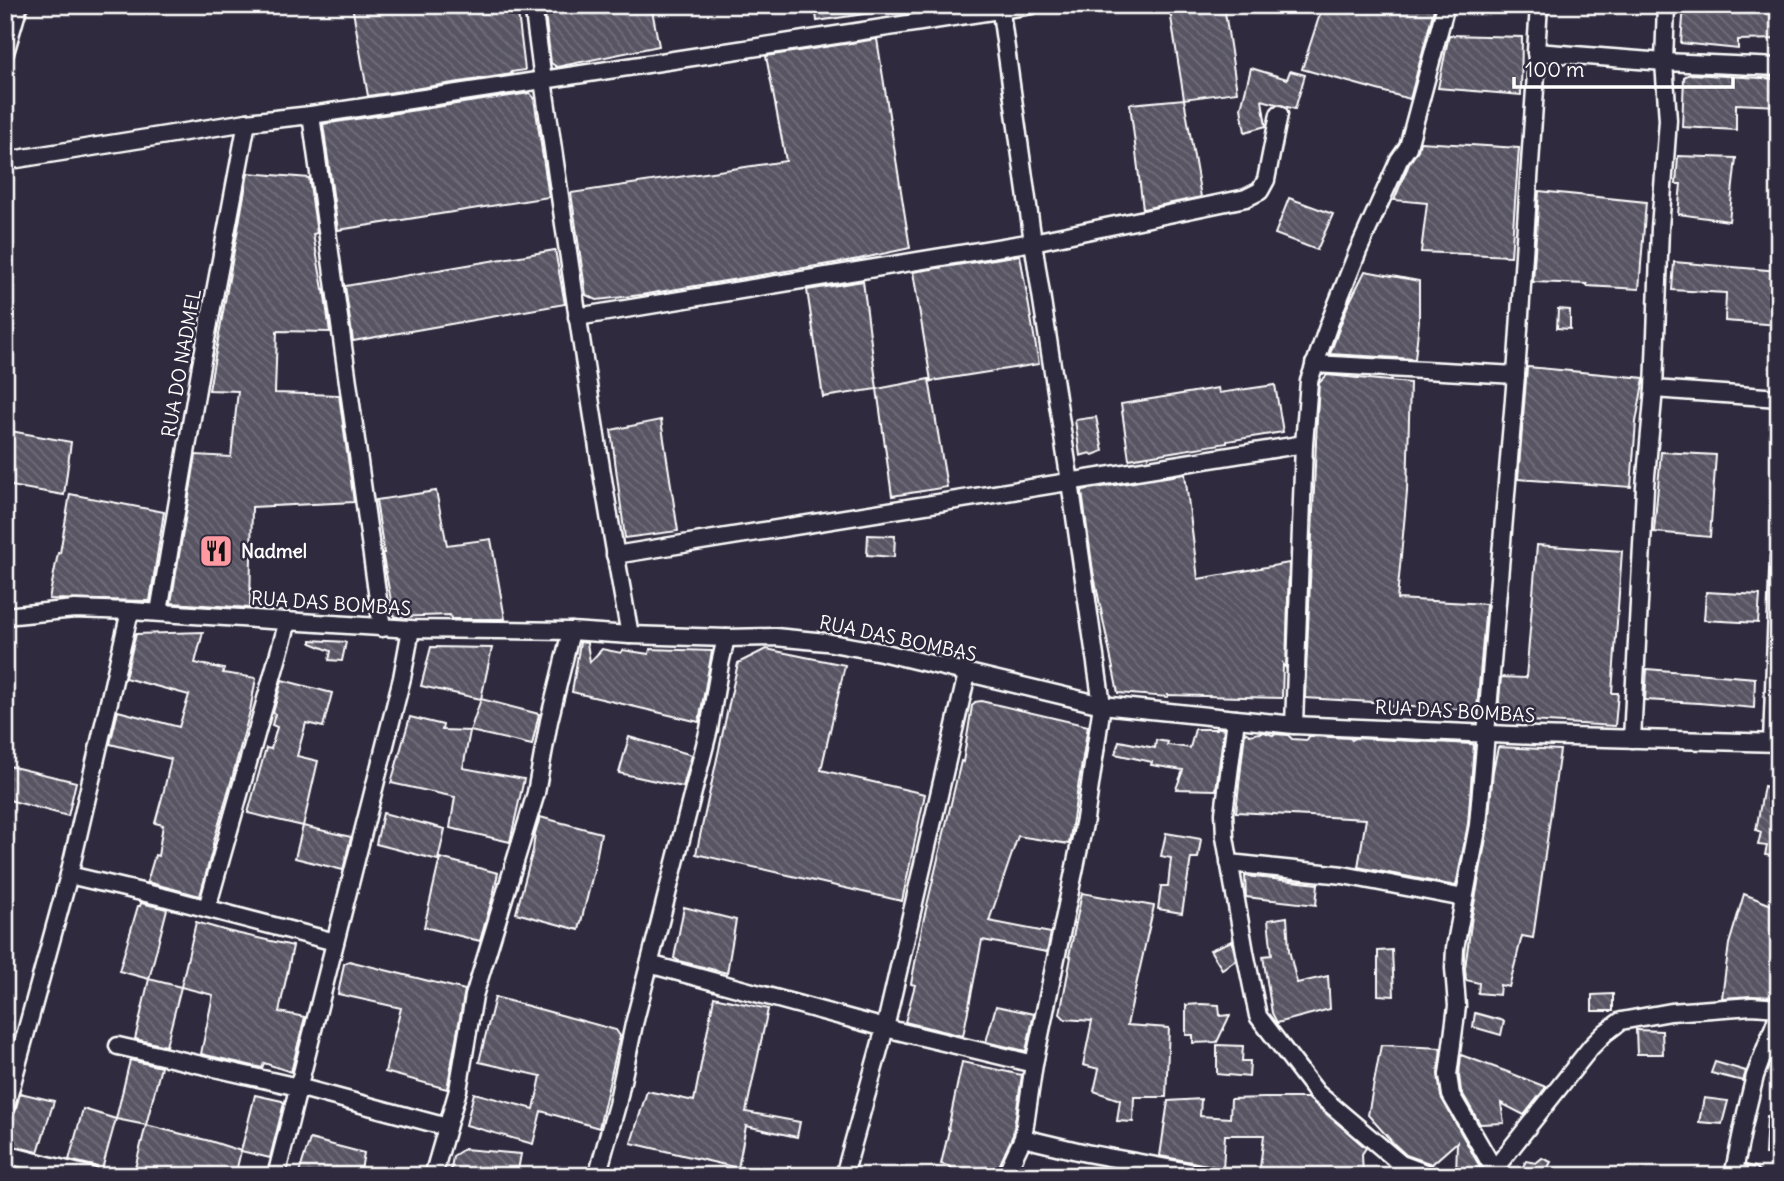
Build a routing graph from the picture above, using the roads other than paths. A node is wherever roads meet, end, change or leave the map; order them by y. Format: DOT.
graph roads {
  1 [pos="19,5"];
  2 [pos="533,5"];
  3 [pos="1032,5"];
  4 [pos="1446,5"];
  5 [pos="1539,5"];
  6 [pos="1666,5"];
  7 [pos="1000,8"];
  8 [pos="1536,52"];
  9 [pos="5,53"];
  10 [pos="1664,62"];
  11 [pos="1779,67"];
  12 [pos="543,80"];
  13 [pos="1279,114"];
  14 [pos="311,116"];
  15 [pos="247,122"];
  16 [pos="5,161"];
  17 [pos="1033,242"];
  18 [pos="577,317"];
  19 [pos="1314,364"];
  20 [pos="1516,375"];
  21 [pos="1654,389"];
  22 [pos="1779,398"];
  23 [pos="1304,444"];
  24 [pos="1070,482"];
  25 [pos="615,555"];
  26 [pos="1779,557"];
  27 [pos="1778,610"];
  28 [pos="130,611"];
  29 [pos="159,612"];
  30 [pos="5,616"];
  31 [pos="288,621"];
  32 [pos="382,628"];
  33 [pos="411,629"];
  34 [pos="571,631"];
  35 [pos="630,635"];
  36 [pos="726,638"];
  37 [pos="967,674"];
  38 [pos="1102,705"];
  39 [pos="1236,719"];
  40 [pos="1294,725"];
  41 [pos="1486,734"];
  42 [pos="1632,739"];
  43 [pos="1775,742"];
  44 [pos="1229,863"];
  45 [pos="69,875"];
  46 [pos="1464,898"];
  47 [pos="207,908"];
  48 [pos="335,942"];
  49 [pos="649,964"];
  50 [pos="1779,1011"];
  51 [pos="885,1028"];
  52 [pos="118,1046"];
  53 [pos="1034,1064"];
  54 [pos="298,1087"];
  55 [pos="5,1109"];
  56 [pos="447,1127"];
  57 [pos="1023,1138"];
  58 [pos="5,1154"];
  59 [pos="1400,1170"];
  60 [pos="1156,1171"];
  61 [pos="1492,1173"];
  62 [pos="1733,1174"];
  63 [pos="91,1176"];
  64 [pos="276,1176"];
  65 [pos="433,1176"];
  66 [pos="597,1176"];
  67 [pos="844,1176"];
  68 [pos="1005,1176"];
  69 [pos="1211,1176"];
  70 [pos="1433,1176"];
  71 [pos="1752,1176"];
  1 -- 9 [label="street"];
  2 -- 12 [label="street"];
  3 -- 7 [label="street"];
  4 -- 19 [label="street"];
  5 -- 8 [label="street"];
  6 -- 10 [label="street"];
  7 -- 12 [label="street"];
  7 -- 17 [label="street"];
  8 -- 10 [label="street"];
  8 -- 20 [label="street"];
  10 -- 11 [label="street"];
  10 -- 21 [label="street"];
  12 -- 14 [label="street"];
  12 -- 18 [label="street"];
  13 -- 17 [label="street"];
  14 -- 15 [label="street"];
  14 -- 32 [label="street"];
  15 -- 16 [label="street"];
  15 -- 29 [label="street, RUA DO NADMEL"];
  17 -- 18 [label="street"];
  17 -- 24 [label="street"];
  18 -- 25 [label="street"];
  19 -- 20 [label="street"];
  19 -- 23 [label="street"];
  20 -- 41 [label="street"];
  21 -- 22 [label="street"];
  21 -- 42 [label="street"];
  23 -- 24 [label="street"];
  23 -- 40 [label="street"];
  24 -- 25 [label="street"];
  24 -- 38 [label="street"];
  25 -- 35 [label="street"];
  26 -- 27 [label="street"];
  27 -- 43 [label="street"];
  28 -- 29 [label="street, RUA DAS BOMBAS"];
  28 -- 30 [label="street, RUA DAS BOMBAS"];
  28 -- 45 [label="street"];
  29 -- 31 [label="street, RUA DAS BOMBAS"];
  31 -- 32 [label="street, RUA DAS BOMBAS"];
  31 -- 47 [label="street"];
  32 -- 33 [label="street, RUA DAS BOMBAS"];
  33 -- 34 [label="street, RUA DAS BOMBAS"];
  33 -- 48 [label="street"];
  34 -- 35 [label="street, RUA DAS BOMBAS"];
  34 -- 56 [label="street"];
  35 -- 36 [label="street, RUA DAS BOMBAS"];
  36 -- 37 [label="street, RUA DAS BOMBAS"];
  36 -- 49 [label="street"];
  37 -- 38 [label="street, RUA DAS BOMBAS"];
  37 -- 51 [label="street"];
  38 -- 39 [label="street, RUA DAS BOMBAS"];
  38 -- 53 [label="street"];
  39 -- 40 [label="street, RUA DAS BOMBAS"];
  39 -- 44 [label="street"];
  40 -- 41 [label="street, RUA DAS BOMBAS"];
  41 -- 42 [label="street, RUA DAS BOMBAS"];
  41 -- 46 [label="street"];
  42 -- 43 [label="street, RUA DAS BOMBAS"];
  44 -- 46 [label="street"];
  44 -- 59 [label="street"];
  45 -- 47 [label="street"];
  45 -- 55 [label="street"];
  46 -- 61 [label="street"];
  47 -- 48 [label="street"];
  48 -- 54 [label="street"];
  49 -- 51 [label="street"];
  49 -- 66 [label="street"];
  50 -- 61 [label="street"];
  50 -- 62 [label="street"];
  51 -- 53 [label="street"];
  51 -- 67 [label="street"];
  52 -- 54 [label="street"];
  53 -- 57 [label="street"];
  54 -- 56 [label="street"];
  54 -- 64 [label="street"];
  56 -- 65 [label="street"];
  57 -- 60 [label="street"];
  57 -- 68 [label="street"];
  58 -- 63 [label="street"];
  59 -- 70 [label="street"];
  60 -- 69 [label="street"];
  62 -- 71 [label="street"];
}
